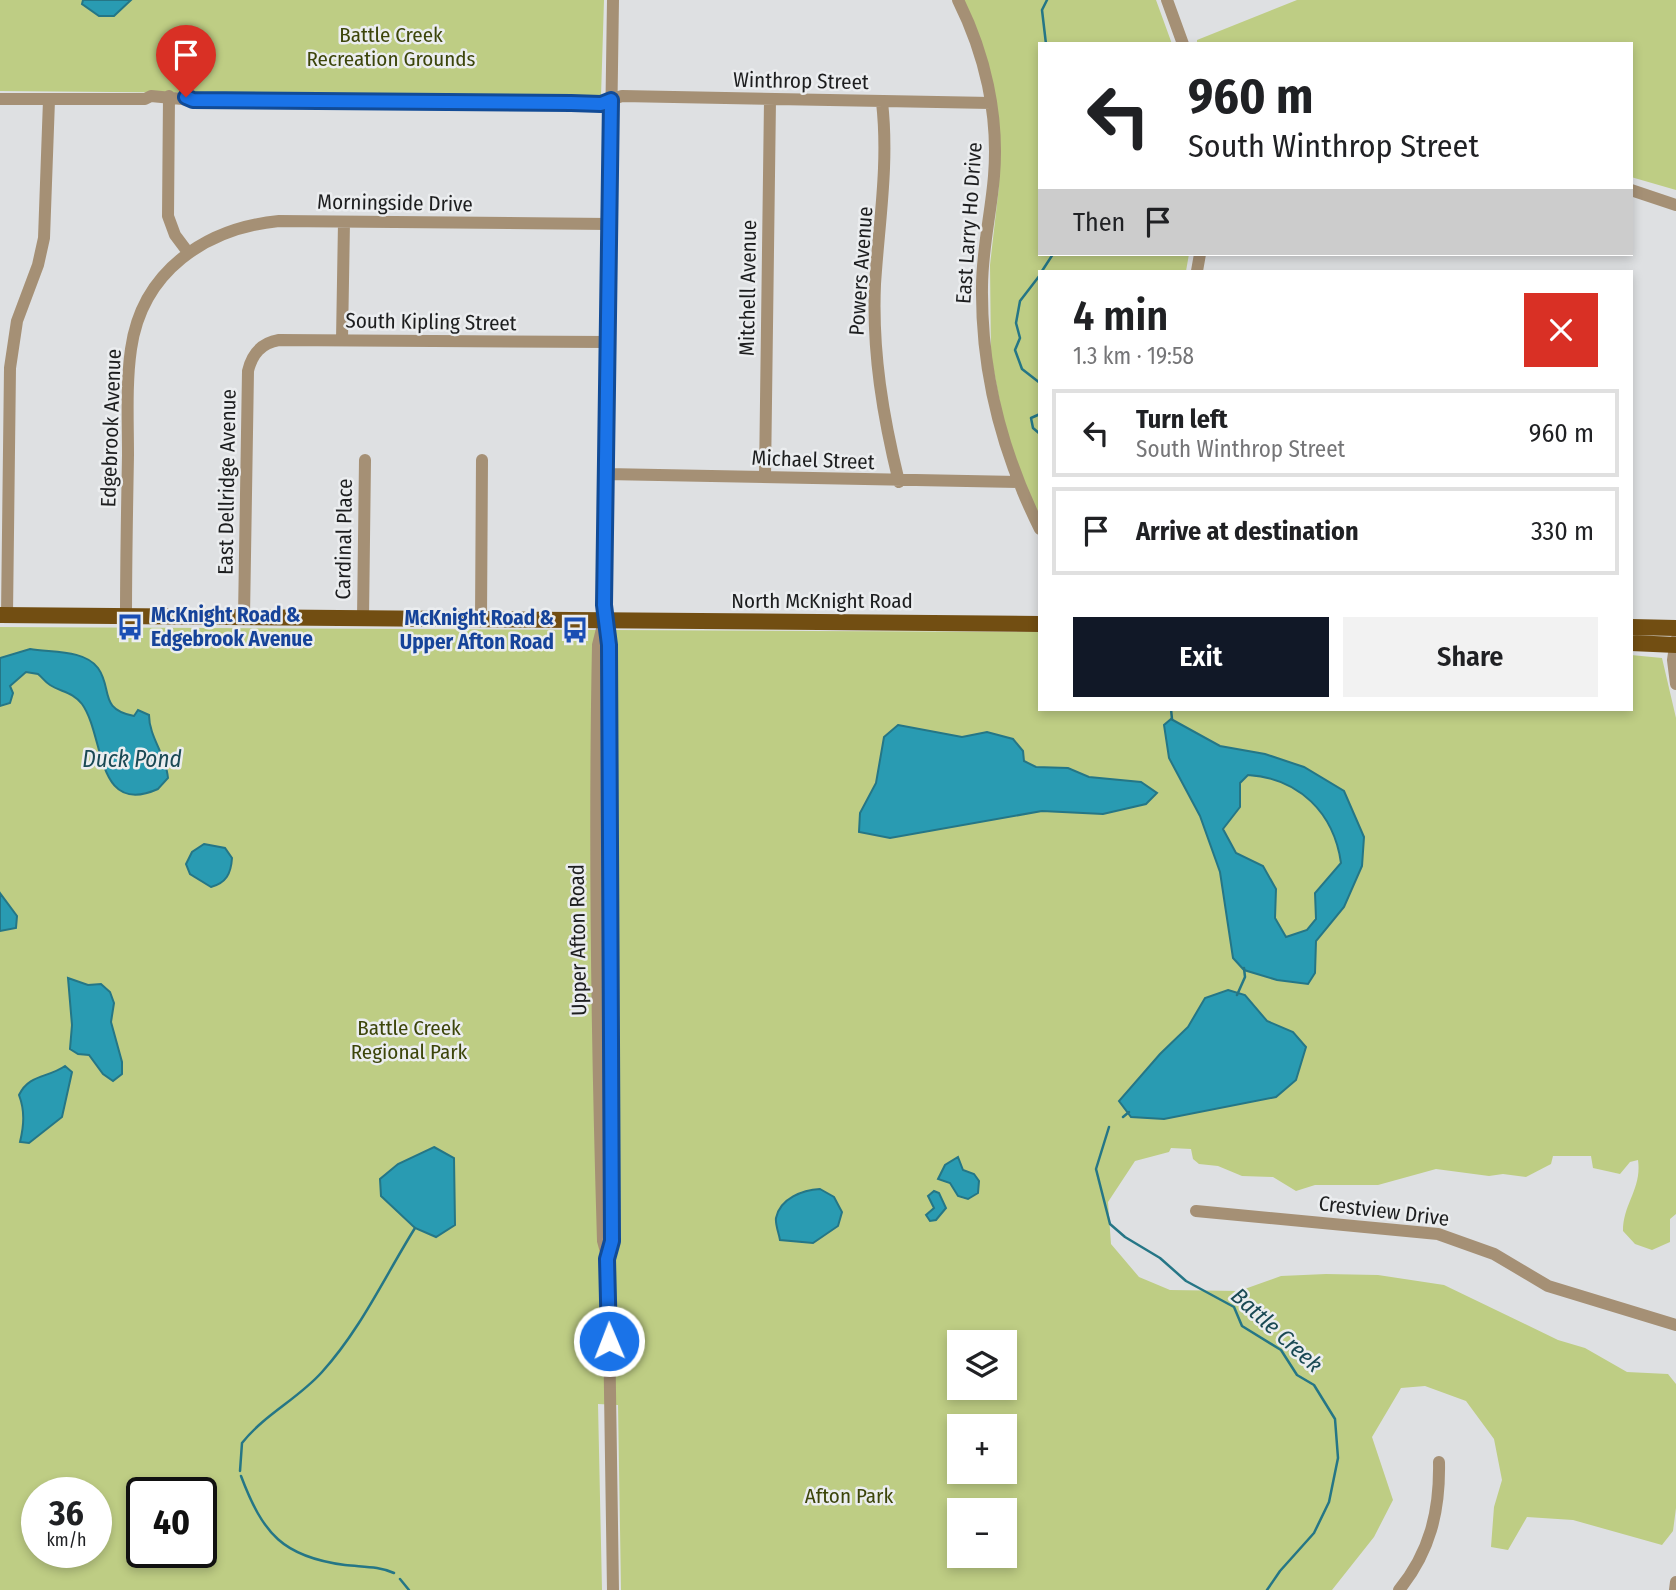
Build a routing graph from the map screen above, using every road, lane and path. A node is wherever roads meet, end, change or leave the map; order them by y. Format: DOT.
graph roads {
  1 [pos="613,0"];
  2 [pos="958,0"];
  3 [pos="1167,0"];
  4 [pos="1182,42"];
  5 [pos="0,99"];
  6 [pos="169,99"];
  7 [pos="48,100"];
  8 [pos="611,100"];
  9 [pos="770,100"];
  10 [pos="882,102"];
  11 [pos="991,103"];
  12 [pos="1633,191"];
  13 [pos="1676,205"];
  14 [pos="344,222"];
  15 [pos="609,224"];
  16 [pos="187,251"];
  17 [pos="342,340"];
  18 [pos="607,342"];
  19 [pos="257,350"];
  20 [pos="365,460"];
  21 [pos="482,460"];
  22 [pos="606,474"];
  23 [pos="765,477"];
  24 [pos="899,482"];
  25 [pos="1018,482"];
  26 [pos="1038,525"];
  27 [pos="4,615"];
  28 [pos="126,615"];
  29 [pos="244,617"];
  30 [pos="363,619"];
  31 [pos="481,619"];
  32 [pos="604,621"];
  33 [pos="1038,624"];
  34 [pos="1633,627"];
  35 [pos="1676,628"];
  36 [pos="1633,643"];
  37 [pos="1675,643"];
  38 [pos="1676,684"];
  39 [pos="1196,1211"];
  40 [pos="1676,1325"];
  41 [pos="1439,1462"];
  42 [pos="1676,1582"];
  43 [pos="613,1590"];
  44 [pos="1399,1590"];
  45 [pos="1675,1590"];
  1 -- 8 [label="street, Upper Afton Road"];
  2 -- 11 [label="street, East Larry Ho Drive"];
  3 -- 4 [label="street"];
  5 -- 7 [label="street, Winthrop Street"];
  6 -- 7 [label="street, Winthrop Street"];
  6 -- 8 [label="street, Winthrop Street"];
  6 -- 16 [label="street"];
  7 -- 27 [label="street"];
  8 -- 9 [label="street, Winthrop Street"];
  8 -- 15 [label="street, Upper Afton Road"];
  9 -- 10 [label="street, Winthrop Street"];
  9 -- 23 [label="street, Mitchell Avenue"];
  10 -- 11 [label="street, Winthrop Street"];
  10 -- 24 [label="street, Powers Avenue"];
  11 -- 25 [label="street, East Larry Ho Drive"];
  12 -- 13 [label="street"];
  14 -- 15 [label="street, Morningside Drive"];
  14 -- 16 [label="street, Morningside Drive"];
  14 -- 17 [label="street"];
  15 -- 18 [label="street, Upper Afton Road"];
  16 -- 28 [label="street, Edgebrook Avenue"];
  17 -- 18 [label="street, South Kipling Street"];
  17 -- 19 [label="street, South Kipling Street"];
  18 -- 22 [label="street, Upper Afton Road"];
  19 -- 29 [label="street, East Dellridge Avenue"];
  20 -- 30 [label="street, Cardinal Place"];
  21 -- 31 [label="street"];
  22 -- 23 [label="street, Michael Street"];
  22 -- 32 [label="street, Upper Afton Road"];
  23 -- 24 [label="street, Michael Street"];
  24 -- 25 [label="street, Michael Street"];
  25 -- 26 [label="street, East Larry Ho Drive"];
  27 -- 28 [label="main road, North McKnight Road"];
  28 -- 29 [label="main road, North McKnight Road"];
  29 -- 30 [label="main road, North McKnight Road"];
  30 -- 31 [label="main road, North McKnight Road"];
  31 -- 32 [label="main road, North McKnight Road"];
  32 -- 33 [label="main road, North McKnight Road"];
  32 -- 43 [label="street, Upper Afton Road"];
  34 -- 35 [label="main road"];
  36 -- 37 [label="main road"];
  37 -- 38 [label="street"];
  39 -- 40 [label="street, Crestview Drive"];
  41 -- 44 [label="street"];
  42 -- 45 [label="street"];
}
